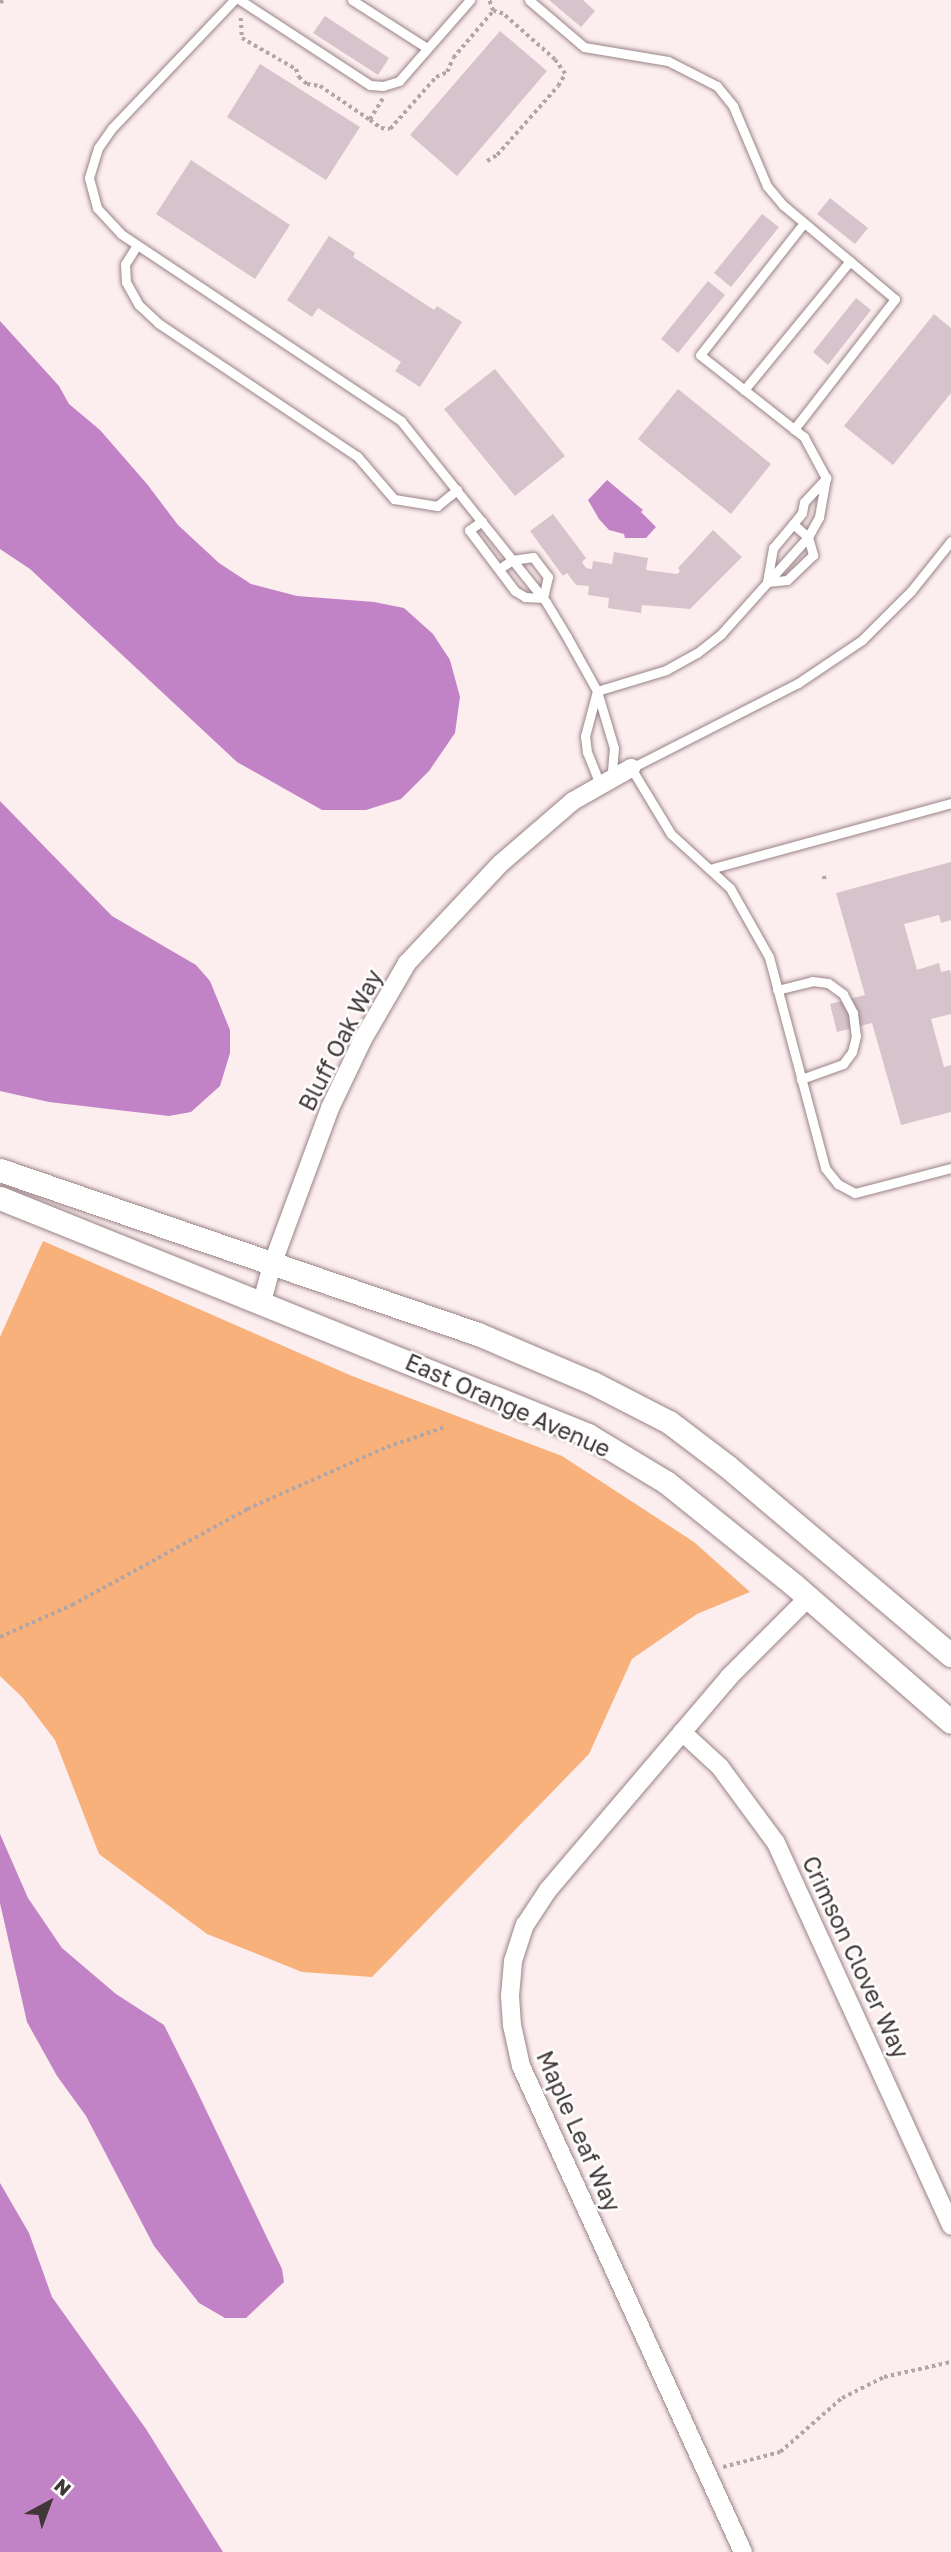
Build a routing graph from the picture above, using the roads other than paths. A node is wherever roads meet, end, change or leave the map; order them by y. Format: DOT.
graph roads {
  1 [pos="352,0"];
  2 [pos="469,0"];
  3 [pos="529,0"];
  4 [pos="235,1"];
  5 [pos="427,48"];
  6 [pos="804,223"];
  7 [pos="137,245"];
  8 [pos="850,261"];
  9 [pos="744,390"];
  10 [pos="794,429"];
  11 [pos="826,478"];
  12 [pos="457,490"];
  13 [pos="482,521"];
  14 [pos="793,524"];
  15 [pos="808,537"];
  16 [pos="951,541"];
  17 [pos="512,559"];
  18 [pos="499,569"];
  19 [pos="767,582"];
  20 [pos="543,598"];
  21 [pos="597,691"];
  22 [pos="631,768"];
  23 [pos="605,783"];
  24 [pos="951,803"];
  25 [pos="710,869"];
  26 [pos="778,990"];
  27 [pos="801,1079"];
  28 [pos="951,1168"];
  29 [pos="0,1170"];
  30 [pos="0,1198"];
  31 [pos="272,1265"];
  32 [pos="262,1302"];
  33 [pos="808,1598"];
  34 [pos="951,1655"];
  35 [pos="951,1722"];
  36 [pos="682,1732"];
  37 [pos="945,2194"];
  38 [pos="951,2226"];
  39 [pos="743,2552"];
  1 -- 5 [label="lane"];
  2 -- 5 [label="lane"];
  3 -- 6 [label="lane"];
  4 -- 5 [label="lane"];
  4 -- 7 [label="lane"];
  6 -- 8 [label="lane"];
  6 -- 9 [label="lane"];
  7 -- 12 [label="lane"];
  7 -- 12 [label="lane"];
  8 -- 9 [label="lane"];
  8 -- 10 [label="lane"];
  9 -- 10 [label="lane"];
  10 -- 11 [label="lane"];
  11 -- 14 [label="lane"];
  11 -- 15 [label="lane"];
  12 -- 13 [label="lane"];
  13 -- 17 [label="lane"];
  13 -- 18 [label="lane"];
  14 -- 15 [label="lane"];
  14 -- 19 [label="lane"];
  15 -- 19 [label="lane"];
  15 -- 19 [label="lane"];
  16 -- 22 [label="lane"];
  17 -- 18 [label="lane"];
  17 -- 20 [label="lane"];
  17 -- 20 [label="lane"];
  18 -- 20 [label="lane"];
  19 -- 21 [label="lane"];
  20 -- 21 [label="lane"];
  21 -- 23 [label="lane"];
  21 -- 23 [label="lane"];
  22 -- 23 [label="street, Bluff Oak Way"];
  22 -- 25 [label="lane"];
  23 -- 31 [label="street, Bluff Oak Way"];
  24 -- 25 [label="lane"];
  25 -- 26 [label="lane"];
  26 -- 27 [label="lane"];
  26 -- 27 [label="lane"];
  27 -- 28 [label="lane"];
  29 -- 31 [label="street, East Orange Avenue"];
  30 -- 32 [label="street, East Orange Avenue"];
  31 -- 32 [label="street, Bluff Oak Way"];
  31 -- 34 [label="street, East Orange Avenue"];
  32 -- 33 [label="street, East Orange Avenue"];
  33 -- 35 [label="street, East Orange Avenue"];
  33 -- 36 [label="street, Maple Leaf Way"];
  36 -- 37 [label="street, Crimson Clover Way"];
  36 -- 39 [label="street, Maple Leaf Way"];
  37 -- 38 [label="street, Crimson Clover Way"];
}
